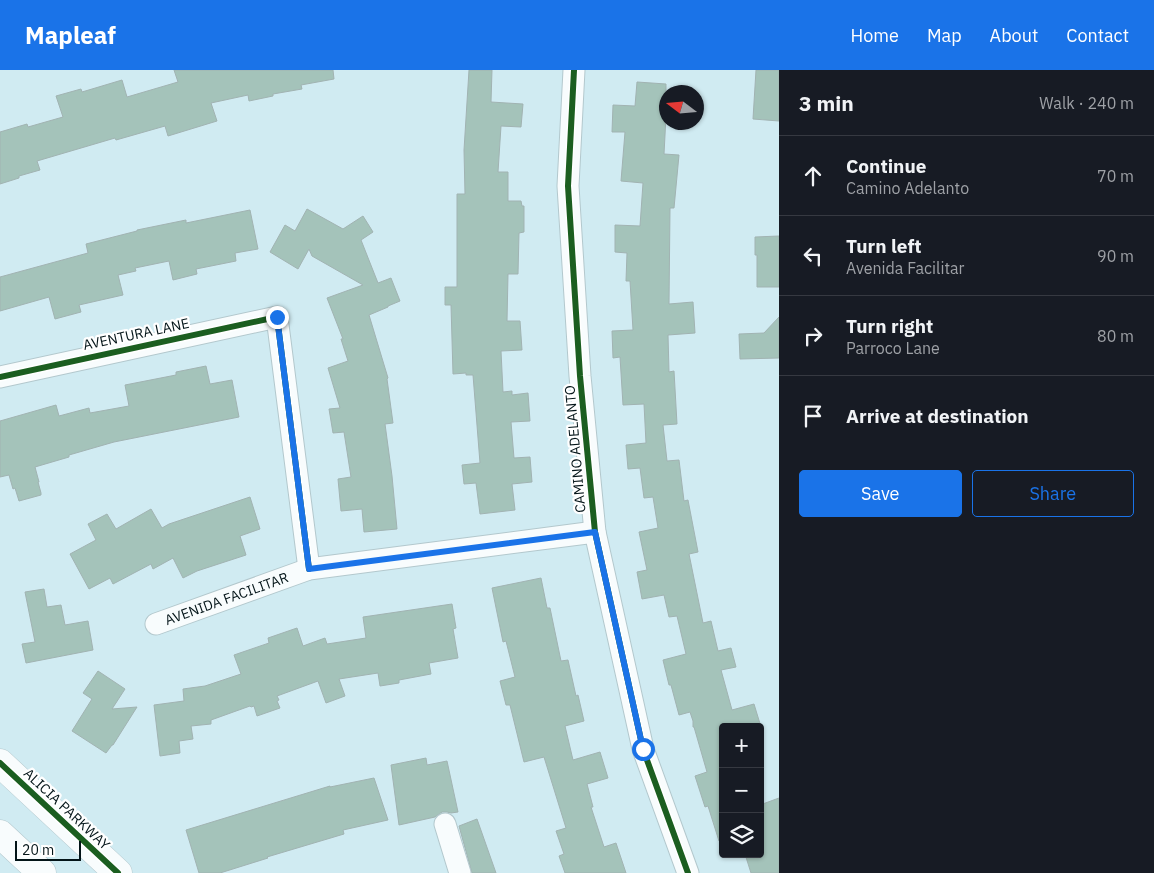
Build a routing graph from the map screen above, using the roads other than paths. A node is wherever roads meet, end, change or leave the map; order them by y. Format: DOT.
graph roads {
  1 [pos="574,70"];
  2 [pos="0,377"];
  3 [pos="595,532"];
  4 [pos="309,569"];
  5 [pos="156,624"];
  6 [pos="0,763"];
  7 [pos="445,824"];
  8 [pos="0,834"];
  9 [pos="42,873"];
  10 [pos="118,873"];
  11 [pos="460,873"];
  12 [pos="688,873"];
  1 -- 3 [label="street, CAMINO ADELANTO"];
  2 -- 4 [label="street, AVENTURA LANE"];
  3 -- 4 [label="street, AVENIDA FACILITAR"];
  3 -- 12 [label="street, CAMINO ADELANTO"];
  4 -- 5 [label="street, AVENIDA FACILITAR"];
  6 -- 10 [label="main road, ALICIA PARKWAY"];
  7 -- 11 [label="street"];
  8 -- 9 [label="main road"];
}
